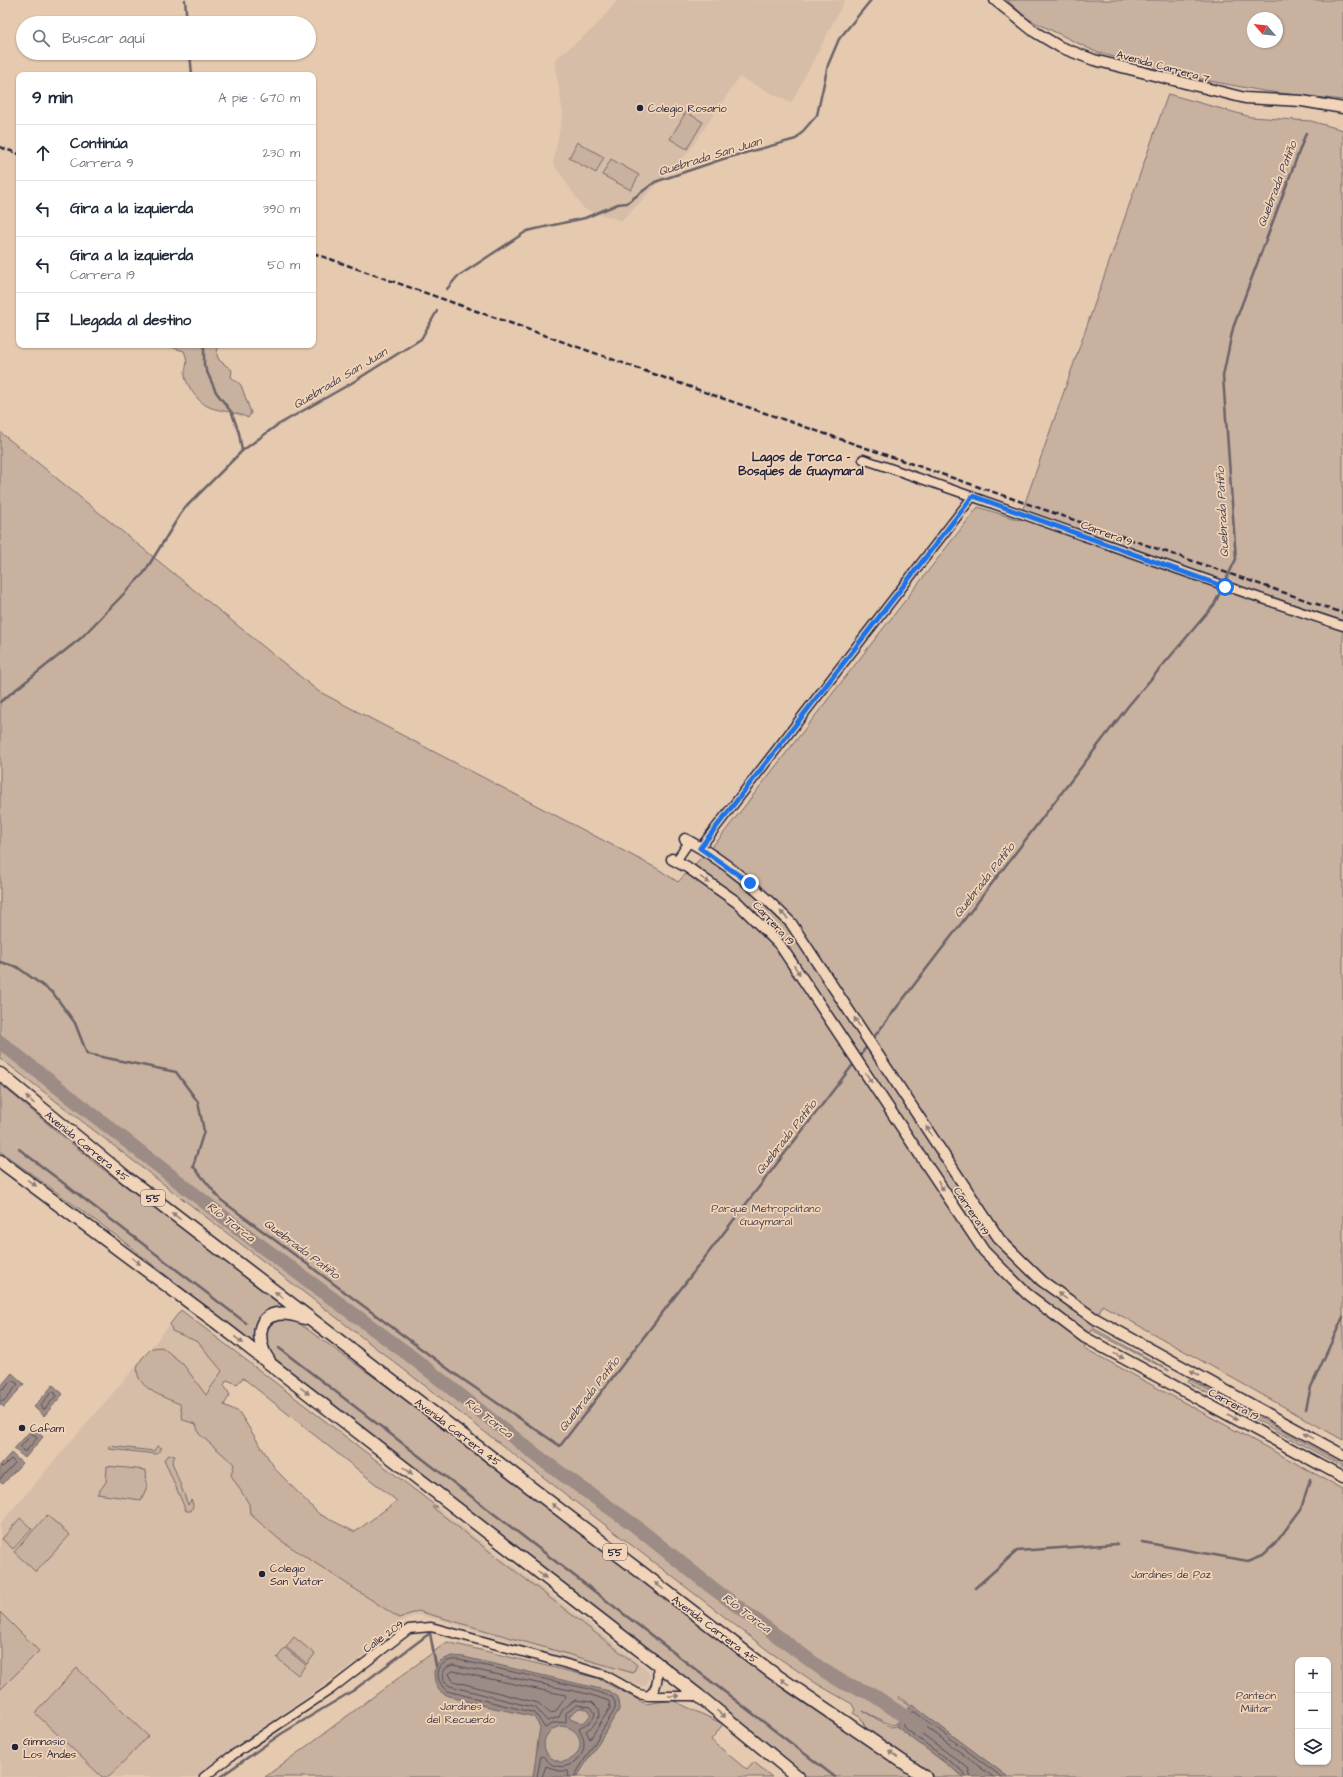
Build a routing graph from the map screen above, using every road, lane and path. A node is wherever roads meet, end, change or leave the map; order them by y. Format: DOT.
graph roads {
  1 [pos="995,0"];
  2 [pos="1343,108"];
  3 [pos="863,459"];
  4 [pos="973,496"];
  5 [pos="1343,626"];
  6 [pos="687,840"];
  7 [pos="700,848"];
  8 [pos="674,860"];
  9 [pos="0,1074"];
  10 [pos="0,1161"];
  11 [pos="310,1319"];
  12 [pos="274,1368"];
  13 [pos="1343,1455"];
  14 [pos="1343,1477"];
  15 [pos="657,1664"];
  16 [pos="648,1696"];
  17 [pos="699,1696"];
  18 [pos="204,1777"];
  19 [pos="798,1777"];
  20 [pos="925,1777"];
  1 -- 2 [label="main road, Avenida Carrera 7"];
  3 -- 4 [label="street, Carrera 9"];
  4 -- 5 [label="street, Carrera 9"];
  4 -- 7 [label="street"];
  6 -- 7 [label="main road, Carrera 19"];
  6 -- 8 [label="street"];
  13 -- 7 [label="main road, Carrera 19, one-way"];
  8 -- 14 [label="main road, Carrera 19, one-way"];
  11 -- 9 [label="highway, Avenida Carrera 45 / 55, one-way"];
  10 -- 12 [label="highway, one-way"];
  11 -- 12 [label="highway"];
  20 -- 11 [label="highway, Avenida Carrera 45 / 55, one-way"];
  12 -- 15 [label="highway, one-way"];
  15 -- 16 [label="street"];
  15 -- 17 [label="highway"];
  16 -- 17 [label="street, Calle 209, one-way"];
  16 -- 18 [label="street, Calle 209"];
  17 -- 19 [label="highway, one-way"];
}
